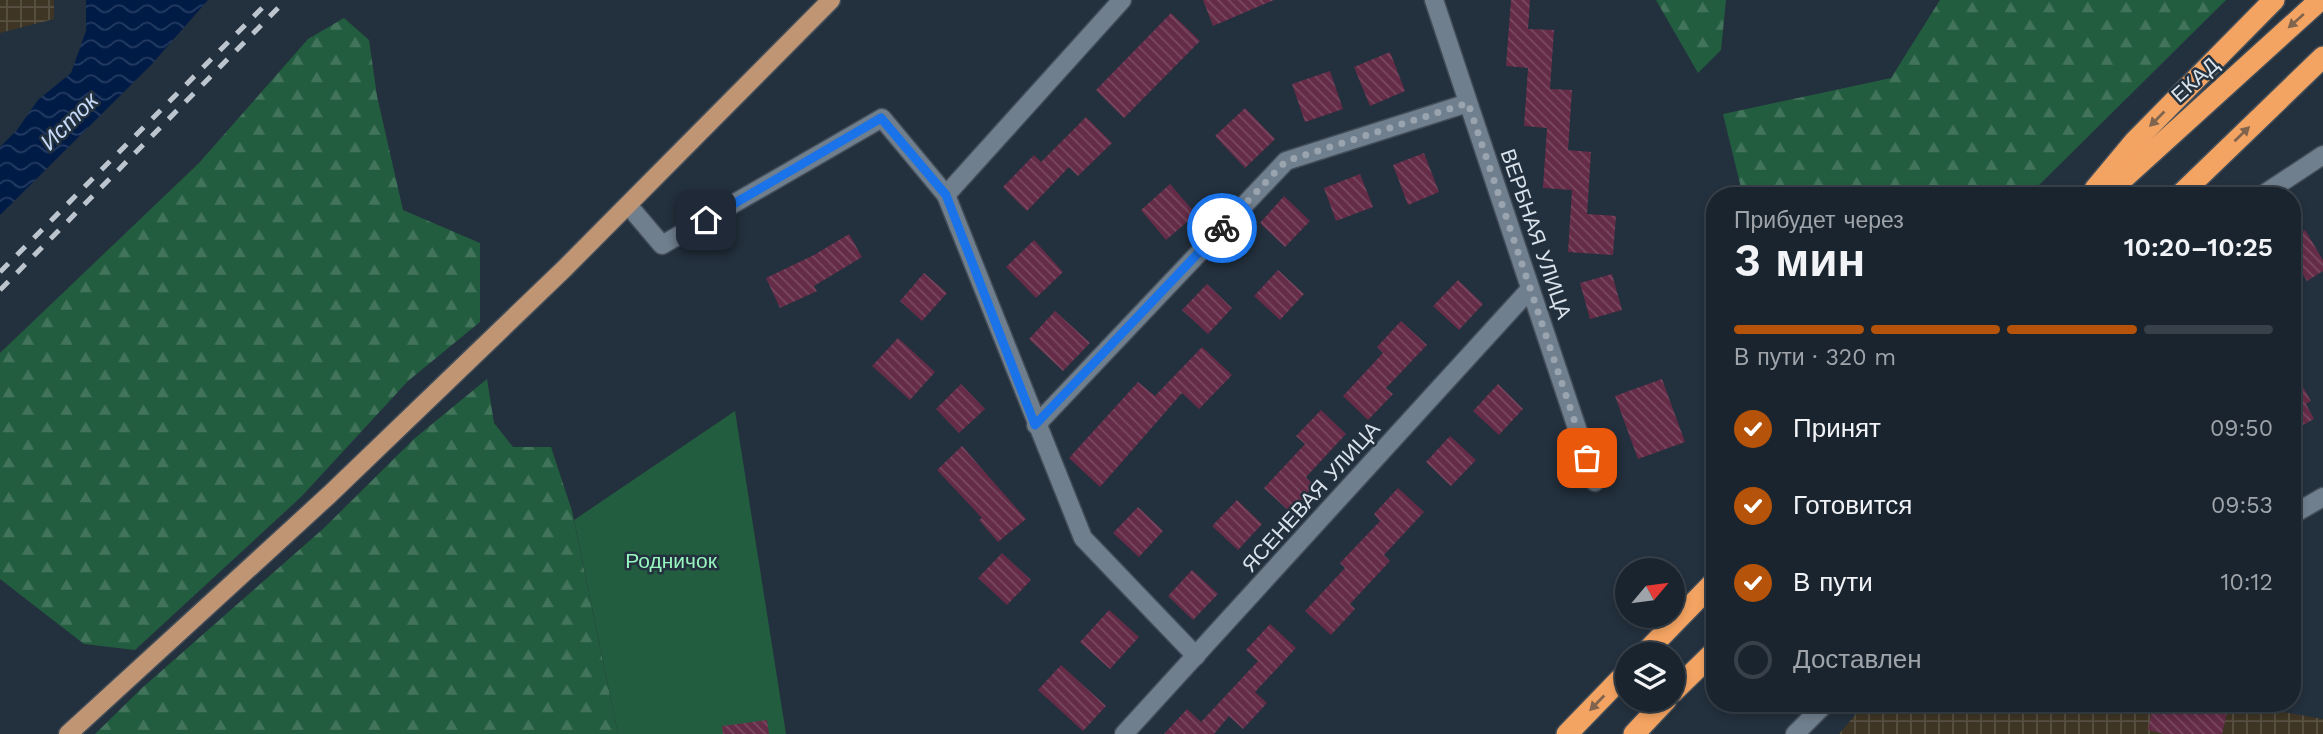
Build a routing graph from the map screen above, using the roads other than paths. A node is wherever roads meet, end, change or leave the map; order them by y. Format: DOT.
graph roads {
  1 [pos="831,0"];
  2 [pos="1122,0"];
  3 [pos="1434,0"];
  4 [pos="2274,0"];
  5 [pos="2320,0"];
  6 [pos="2323,57"];
  7 [pos="2323,67"];
  8 [pos="1468,103"];
  9 [pos="2271,106"];
  10 [pos="2323,155"];
  11 [pos="2097,187"];
  12 [pos="2114,187"];
  13 [pos="2188,187"];
  14 [pos="2275,187"];
  15 [pos="946,195"];
  16 [pos="629,206"];
  17 [pos="1530,289"];
  18 [pos="1035,425"];
  19 [pos="1595,482"];
  20 [pos="2323,497"];
  21 [pos="2301,510"];
  22 [pos="1706,590"];
  23 [pos="1656,642"];
  24 [pos="1196,656"];
  25 [pos="1706,660"];
  26 [pos="1685,680"];
  27 [pos="1615,684"];
  28 [pos="1655,712"];
  29 [pos="1817,712"];
  30 [pos="68,734"];
  31 [pos="1124,734"];
  32 [pos="1567,734"];
  33 [pos="1634,734"];
  34 [pos="1795,734"];
  1 -- 16 [label="main road"];
  2 -- 15 [label="street"];
  3 -- 8 [label="street, ВЕРБНАЯ УЛИЦА"];
  4 -- 11 [label="highway, one-way"];
  5 -- 12 [label="highway, ЕКАД, one-way"];
  6 -- 9 [label="highway"];
  7 -- 9 [label="highway"];
  8 -- 17 [label="street, ВЕРБНАЯ УЛИЦА"];
  8 -- 18 [label="street"];
  13 -- 9 [label="highway, one-way"];
  10 -- 14 [label="street"];
  15 -- 16 [label="street"];
  15 -- 18 [label="street"];
  16 -- 30 [label="main road"];
  17 -- 19 [label="street, ВЕРБНАЯ УЛИЦА"];
  17 -- 24 [label="street, ЯСЕНЕВАЯ УЛИЦА"];
  18 -- 24 [label="street"];
  20 -- 21 [label="street"];
  22 -- 23 [label="highway"];
  24 -- 31 [label="street, ЯСЕНЕВАЯ УЛИЦА"];
  25 -- 26 [label="highway"];
  27 -- 32 [label="highway, one-way"];
  28 -- 33 [label="highway"];
  29 -- 34 [label="street"];
}
